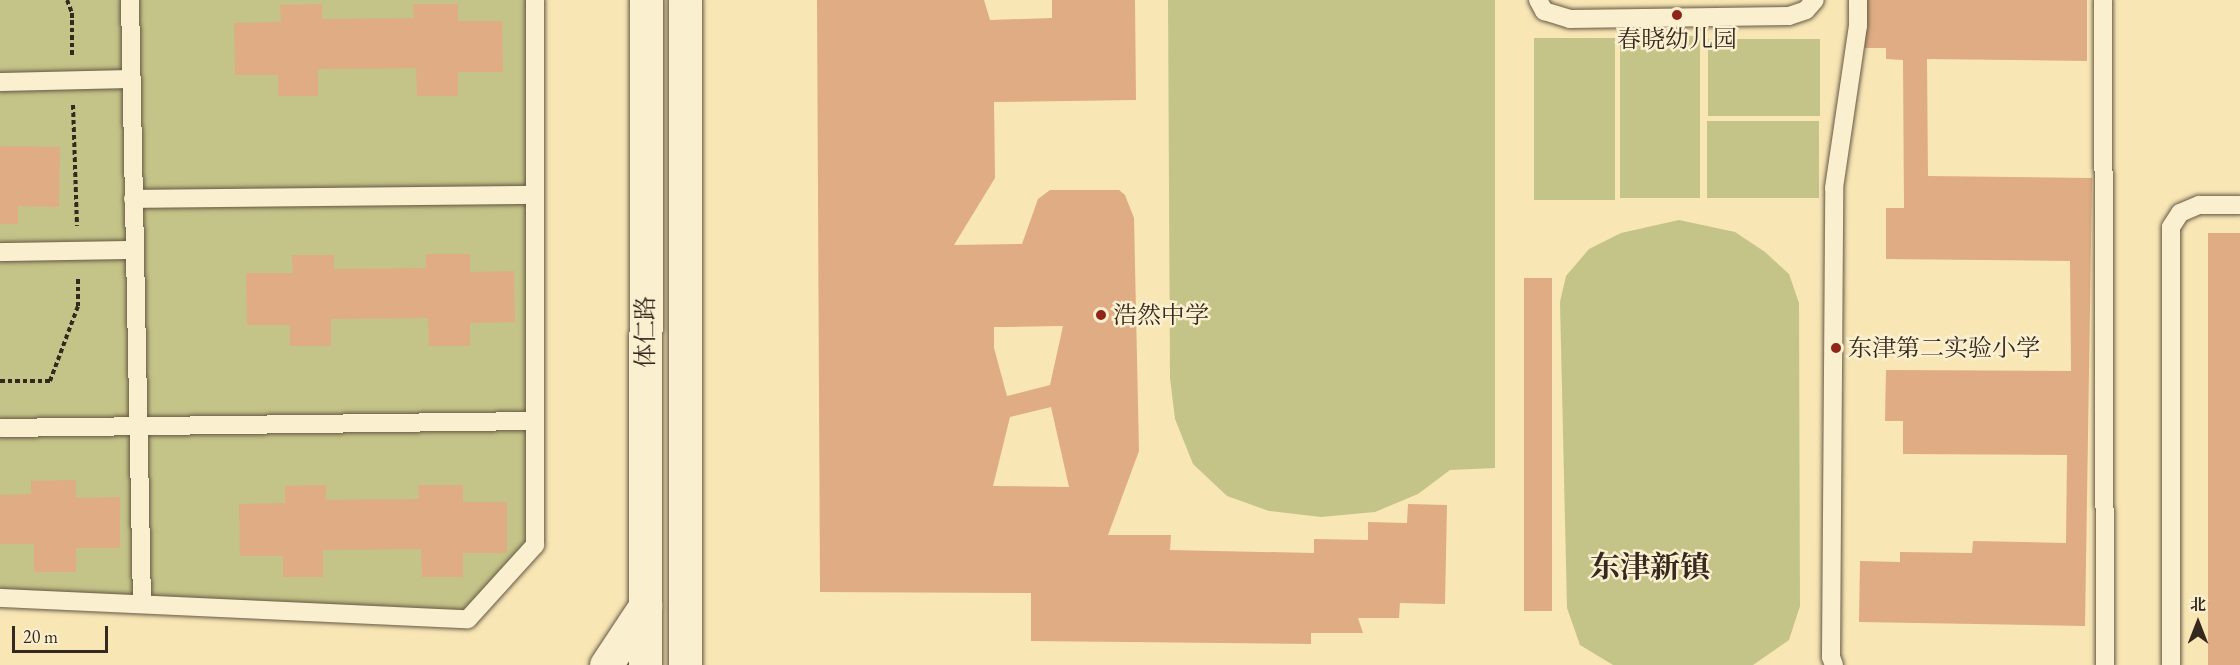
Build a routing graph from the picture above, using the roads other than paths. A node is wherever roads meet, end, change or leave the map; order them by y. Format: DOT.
graph roads {
  1 [pos="130,0"];
  2 [pos="535,0"];
  3 [pos="646,0"];
  4 [pos="685,0"];
  5 [pos="1538,0"];
  6 [pos="1815,0"];
  7 [pos="1858,0"];
  8 [pos="2103,0"];
  9 [pos="131,79"];
  10 [pos="0,82"];
  11 [pos="535,195"];
  12 [pos="133,199"];
  13 [pos="2240,205"];
  14 [pos="134,250"];
  15 [pos="0,252"];
  16 [pos="535,421"];
  17 [pos="137,426"];
  18 [pos="0,428"];
  19 [pos="0,598"];
  20 [pos="685,601"];
  21 [pos="142,604"];
  22 [pos="645,606"];
  23 [pos="606,665"];
  24 [pos="645,665"];
  25 [pos="685,665"];
  26 [pos="709,665"];
  27 [pos="1834,665"];
  28 [pos="2105,665"];
  29 [pos="2171,665"];
  1 -- 9 [label="lane"];
  2 -- 11 [label="lane"];
  3 -- 22 [label="street, 体仁路"];
  4 -- 20 [label="street, 体仁路"];
  5 -- 6 [label="lane"];
  7 -- 27 [label="lane"];
  8 -- 28 [label="lane"];
  9 -- 10 [label="lane"];
  9 -- 12 [label="lane"];
  11 -- 12 [label="lane"];
  11 -- 16 [label="lane"];
  12 -- 14 [label="lane"];
  13 -- 29 [label="lane"];
  14 -- 15 [label="lane"];
  14 -- 17 [label="lane"];
  16 -- 17 [label="lane"];
  16 -- 21 [label="lane"];
  17 -- 18 [label="lane"];
  17 -- 21 [label="lane"];
  19 -- 21 [label="lane"];
  20 -- 25 [label="street, 体仁路"];
  20 -- 26 [label="street"];
  22 -- 23 [label="street"];
  22 -- 24 [label="street, 体仁路"];
}
